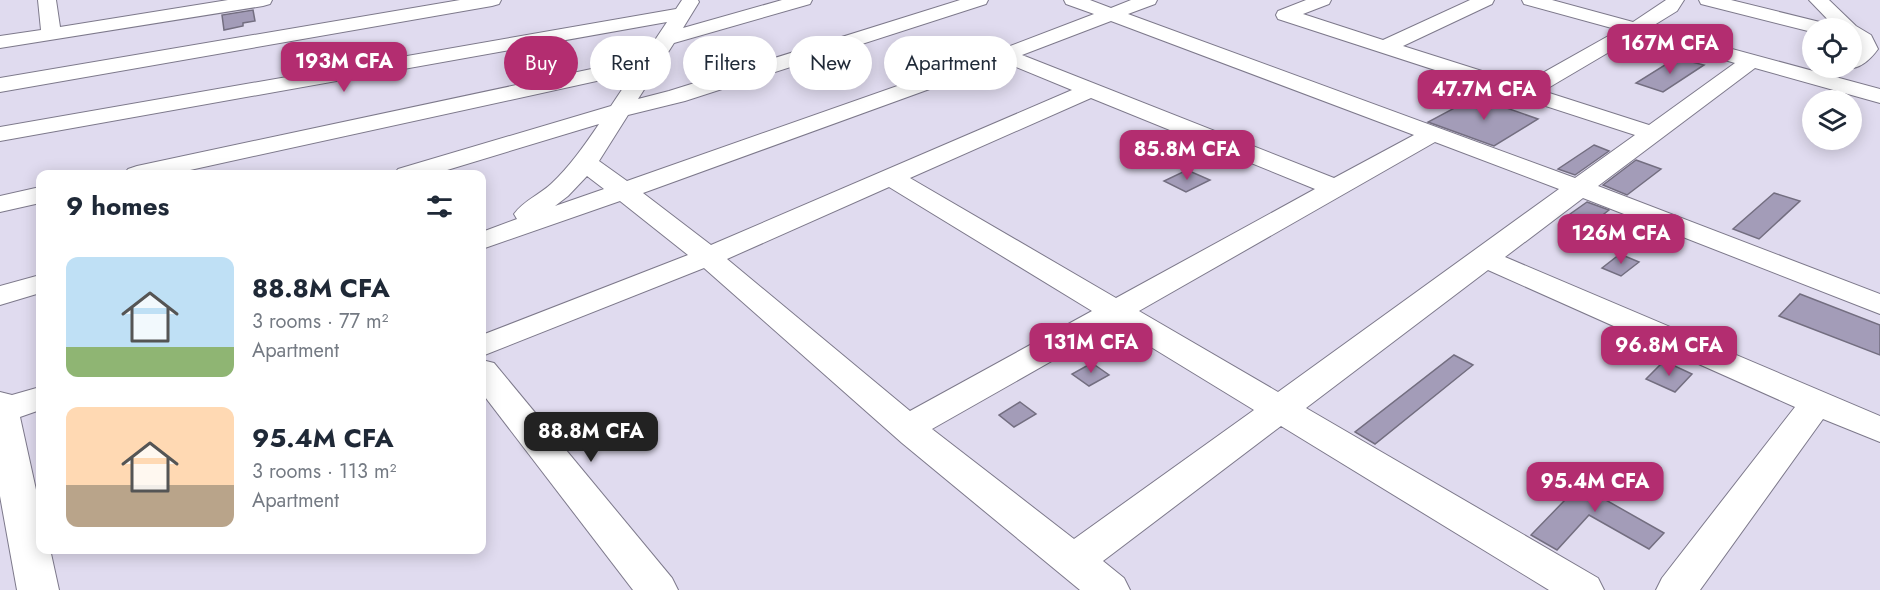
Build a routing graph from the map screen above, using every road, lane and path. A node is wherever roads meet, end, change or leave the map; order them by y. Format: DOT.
graph roads {
  1 [pos="47,0"];
  2 [pos="257,0"];
  3 [pos="492,0"];
  4 [pos="803,0"];
  5 [pos="979,0"];
  6 [pos="1073,0"];
  7 [pos="1148,0"];
  8 [pos="1322,0"];
  9 [pos="1485,0"];
  10 [pos="1531,0"];
  11 [pos="1675,0"];
  12 [pos="1708,0"];
  13 [pos="1818,0"];
  14 [pos="684,4"];
  15 [pos="1110,13"];
  16 [pos="1838,18"];
  17 [pos="1802,23"];
  18 [pos="326,29"];
  19 [pos="1635,29"];
  20 [pos="51,34"];
  21 [pos="669,36"];
  22 [pos="671,37"];
  23 [pos="274,38"];
  24 [pos="1862,40"];
  25 [pos="0,42"];
  26 [pos="1385,47"];
  27 [pos="1017,50"];
  28 [pos="1862,54"];
  29 [pos="1017,60"];
  30 [pos="1751,61"];
  31 [pos="343,73"];
  32 [pos="590,76"];
  33 [pos="1833,78"];
  34 [pos="1828,82"];
  35 [pos="0,85"];
  36 [pos="633,90"];
  37 [pos="905,90"];
  38 [pos="1090,90"];
  39 [pos="1525,92"];
  40 [pos="1880,96"];
  41 [pos="621,110"];
  42 [pos="1434,133"];
  43 [pos="1652,133"];
  44 [pos="0,134"];
  45 [pos="585,163"];
  46 [pos="155,170"];
  47 [pos="420,170"];
  48 [pos="891,177"];
  49 [pos="1335,188"];
  50 [pos="1579,188"];
  51 [pos="624,190"];
  52 [pos="36,196"];
  53 [pos="0,204"];
  54 [pos="486,237"];
  55 [pos="486,238"];
  56 [pos="707,258"];
  57 [pos="1484,258"];
  58 [pos="36,285"];
  59 [pos="0,296"];
  60 [pos="1880,305"];
  61 [pos="1115,310"];
  62 [pos="486,344"];
  63 [pos="486,375"];
  64 [pos="36,399"];
  65 [pos="1818,402"];
  66 [pos="1,409"];
  67 [pos="1280,409"];
  68 [pos="907,428"];
  69 [pos="1880,430"];
  70 [pos="33,528"];
  71 [pos="1074,561"];
  72 [pos="38,590"];
  73 [pos="657,590"];
  74 [pos="1109,590"];
  75 [pos="1583,590"];
  76 [pos="1677,590"];
  1 -- 20 [label="street"];
  2 -- 20 [label="street"];
  2 -- 23 [label="street"];
  3 -- 18 [label="street"];
  4 -- 22 [label="street"];
  5 -- 41 [label="street"];
  6 -- 15 [label="street"];
  7 -- 15 [label="street"];
  8 -- 26 [label="street"];
  9 -- 26 [label="street"];
  10 -- 19 [label="street"];
  11 -- 19 [label="street"];
  12 -- 17 [label="street"];
  13 -- 16 [label="street"];
  14 -- 21 [label="street"];
  14 -- 31 [label="street"];
  15 -- 27 [label="street"];
  15 -- 42 [label="street"];
  18 -- 23 [label="street"];
  18 -- 31 [label="street"];
  19 -- 30 [label="street"];
  19 -- 39 [label="street"];
  20 -- 25 [label="street"];
  23 -- 35 [label="street"];
  24 -- 28 [label="street"];
  26 -- 39 [label="street"];
  29 -- 38 [label="street"];
  30 -- 34 [label="street"];
  30 -- 43 [label="street"];
  31 -- 44 [label="street"];
  32 -- 46 [label="street"];
  33 -- 34 [label="street"];
  34 -- 40 [label="street"];
  36 -- 41 [label="street"];
  37 -- 51 [label="street"];
  38 -- 48 [label="street"];
  38 -- 49 [label="street"];
  39 -- 43 [label="street"];
  41 -- 45 [label="street"];
  41 -- 47 [label="street"];
  42 -- 49 [label="street"];
  42 -- 50 [label="street"];
  43 -- 50 [label="street"];
  45 -- 51 [label="street"];
  45 -- 54 [label="street"];
  48 -- 56 [label="street"];
  48 -- 61 [label="street"];
  49 -- 61 [label="street"];
  50 -- 57 [label="street"];
  50 -- 60 [label="street"];
  51 -- 55 [label="street"];
  51 -- 56 [label="street"];
  52 -- 53 [label="street"];
  56 -- 62 [label="street"];
  56 -- 68 [label="street"];
  57 -- 65 [label="street"];
  57 -- 67 [label="street"];
  58 -- 59 [label="street"];
  61 -- 67 [label="street"];
  61 -- 68 [label="street"];
  63 -- 73 [label="street"];
  64 -- 66 [label="street"];
  65 -- 69 [label="street"];
  65 -- 76 [label="street"];
  66 -- 70 [label="street"];
  67 -- 71 [label="street"];
  67 -- 75 [label="street"];
  68 -- 71 [label="street"];
  70 -- 72 [label="street"];
  71 -- 74 [label="street"];
}
